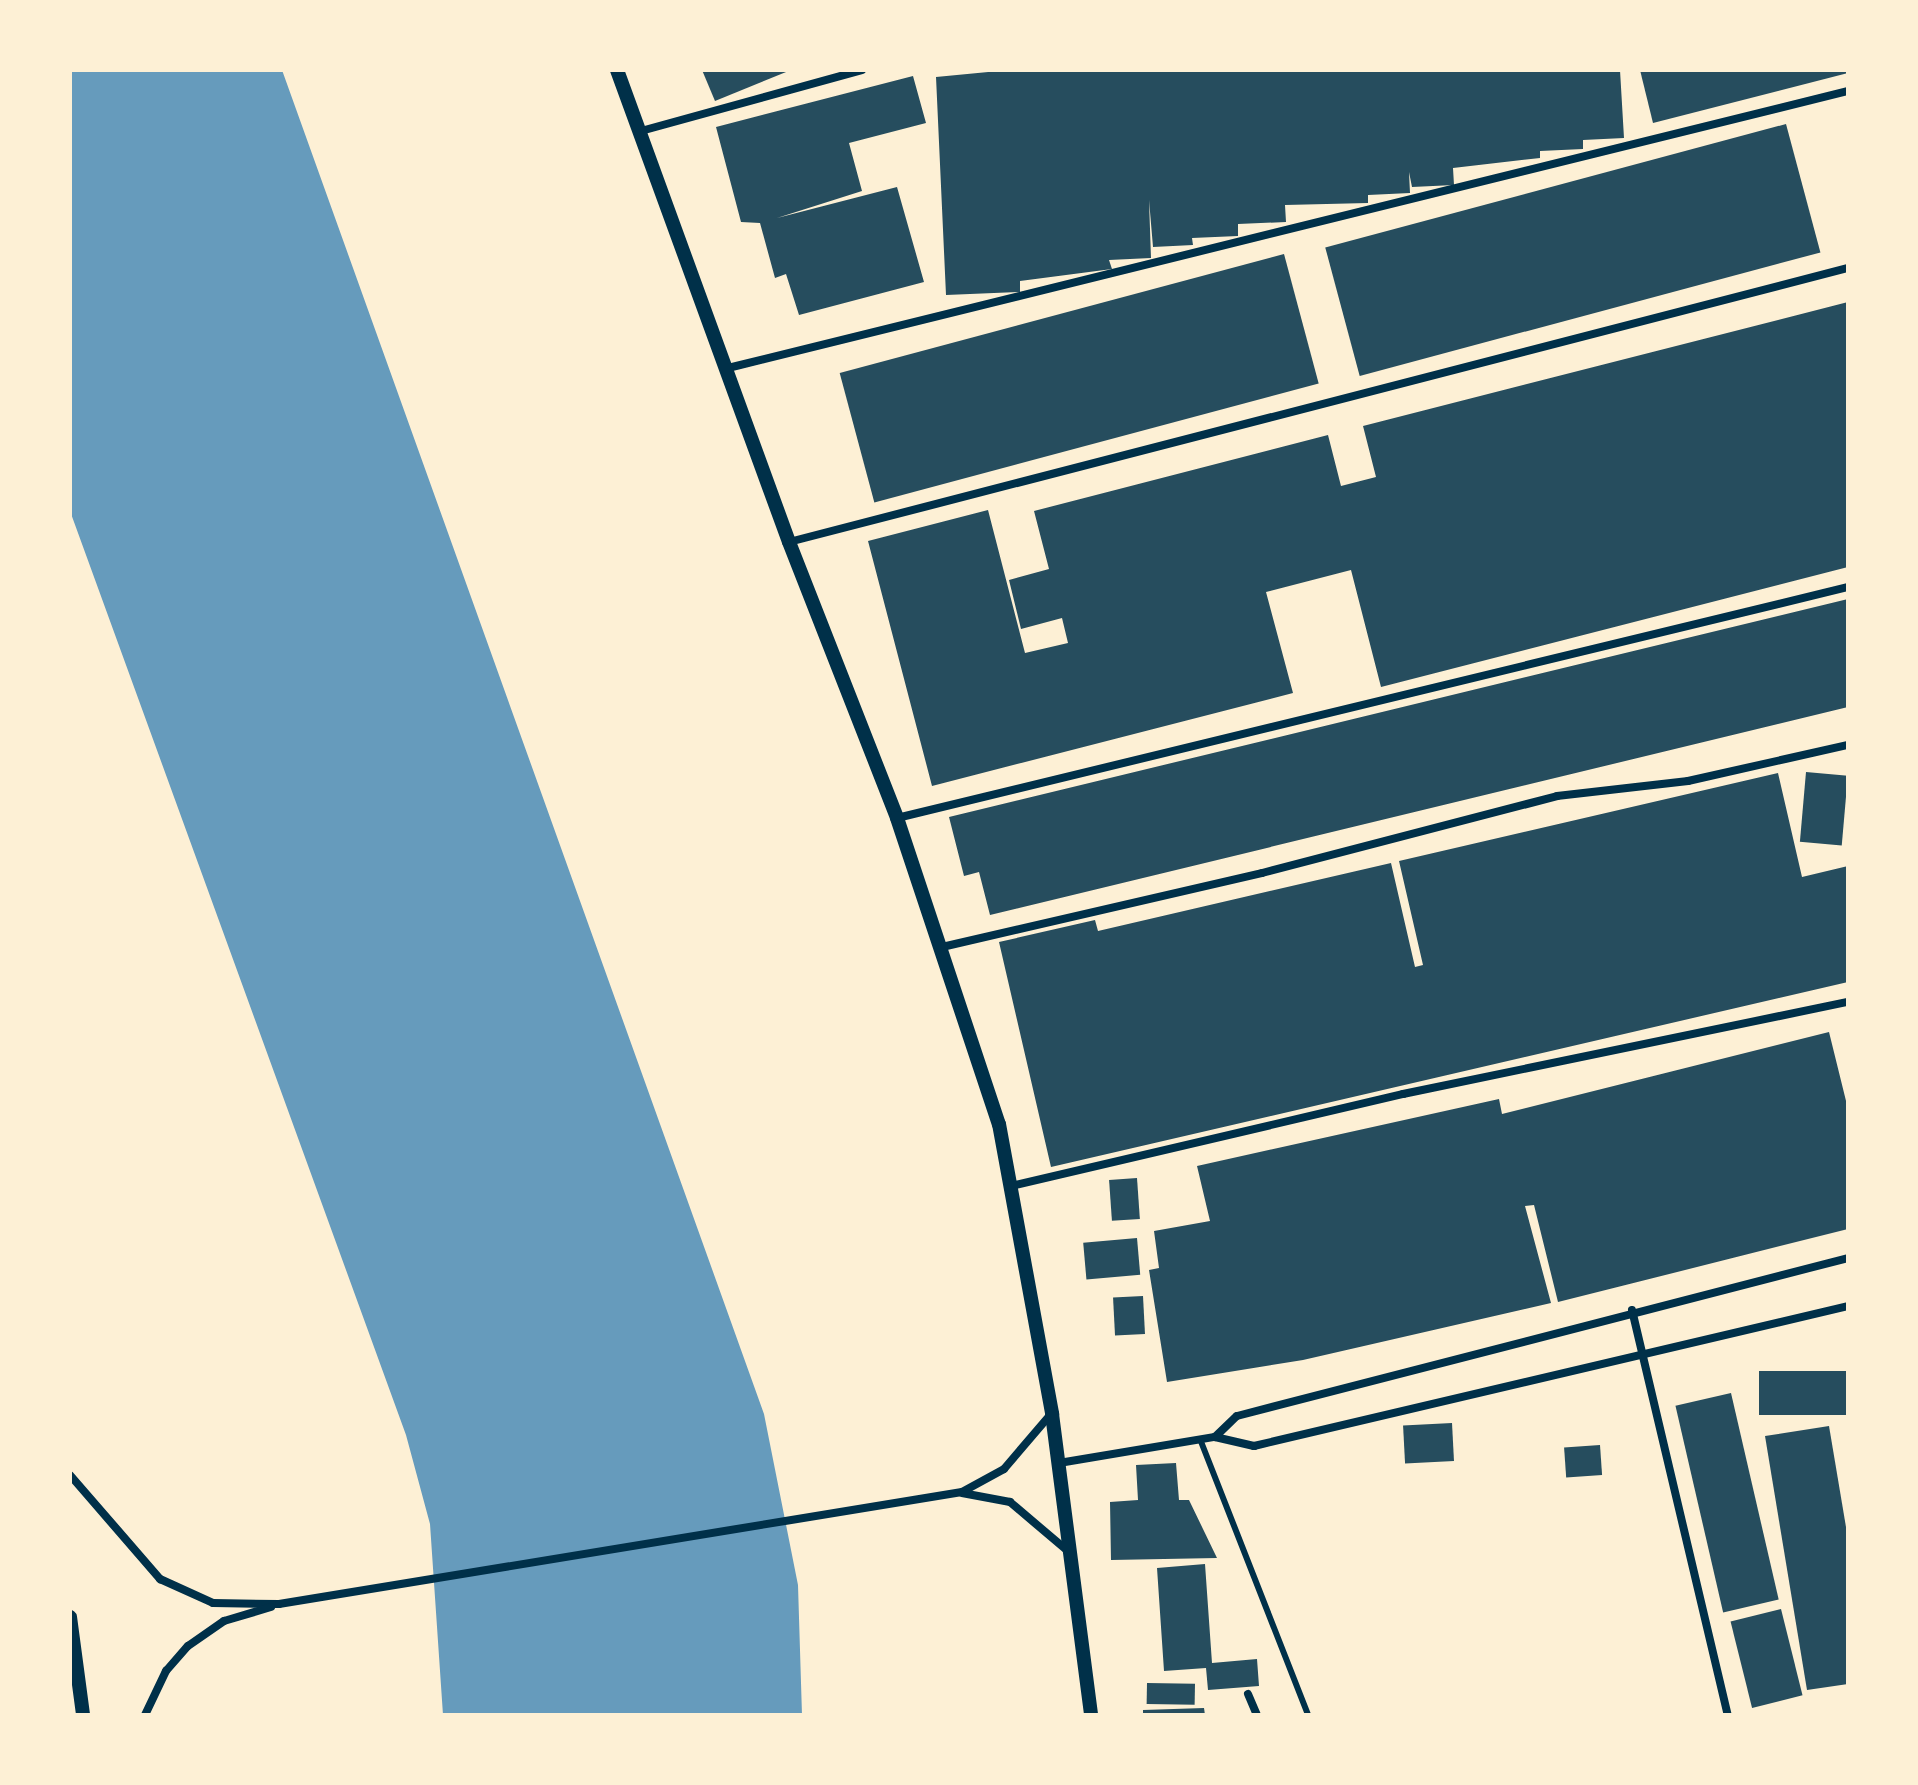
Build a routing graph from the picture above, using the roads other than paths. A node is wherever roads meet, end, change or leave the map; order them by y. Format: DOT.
graph roads {
  1 [pos="617,70"];
  2 [pos="862,70"];
  3 [pos="1848,91"];
  4 [pos="641,131"];
  5 [pos="1848,268"];
  6 [pos="728,368"];
  7 [pos="789,542"];
  8 [pos="1848,587"];
  9 [pos="1848,745"];
  10 [pos="897,818"];
  11 [pos="942,947"];
  12 [pos="1848,1002"];
  13 [pos="1011,1186"];
  14 [pos="1848,1258"];
  15 [pos="1848,1306"];
  16 [pos="1632,1310"];
  17 [pos="1642,1355"];
  18 [pos="1052,1414"];
  19 [pos="1215,1437"];
  20 [pos="1200,1439"];
  21 [pos="1059,1463"];
  22 [pos="70,1475"];
  23 [pos="962,1492"];
  24 [pos="1072,1556"];
  25 [pos="279,1604"];
  26 [pos="70,1617"];
  27 [pos="1248,1694"];
  28 [pos="83,1715"];
  29 [pos="145,1715"];
  30 [pos="1091,1715"];
  31 [pos="1257,1715"];
  32 [pos="1308,1715"];
  33 [pos="1728,1715"];
  1 -- 4 [label="street"];
  2 -- 4 [label="street"];
  3 -- 6 [label="street"];
  4 -- 6 [label="street"];
  5 -- 7 [label="street"];
  6 -- 7 [label="street"];
  7 -- 10 [label="street"];
  8 -- 10 [label="street"];
  9 -- 11 [label="street"];
  10 -- 11 [label="street"];
  11 -- 13 [label="street"];
  12 -- 13 [label="street"];
  13 -- 18 [label="street"];
  14 -- 16 [label="street"];
  15 -- 17 [label="street"];
  16 -- 17 [label="street"];
  16 -- 19 [label="street"];
  17 -- 19 [label="street"];
  17 -- 33 [label="street"];
  18 -- 21 [label="street"];
  18 -- 23 [label="street"];
  19 -- 20 [label="street"];
  20 -- 21 [label="street"];
  20 -- 32 [label="lane"];
  21 -- 24 [label="street"];
  22 -- 25 [label="street"];
  23 -- 24 [label="street"];
  23 -- 25 [label="street"];
  24 -- 30 [label="street"];
  25 -- 29 [label="street"];
  26 -- 28 [label="street"];
  27 -- 31 [label="street"];
}
